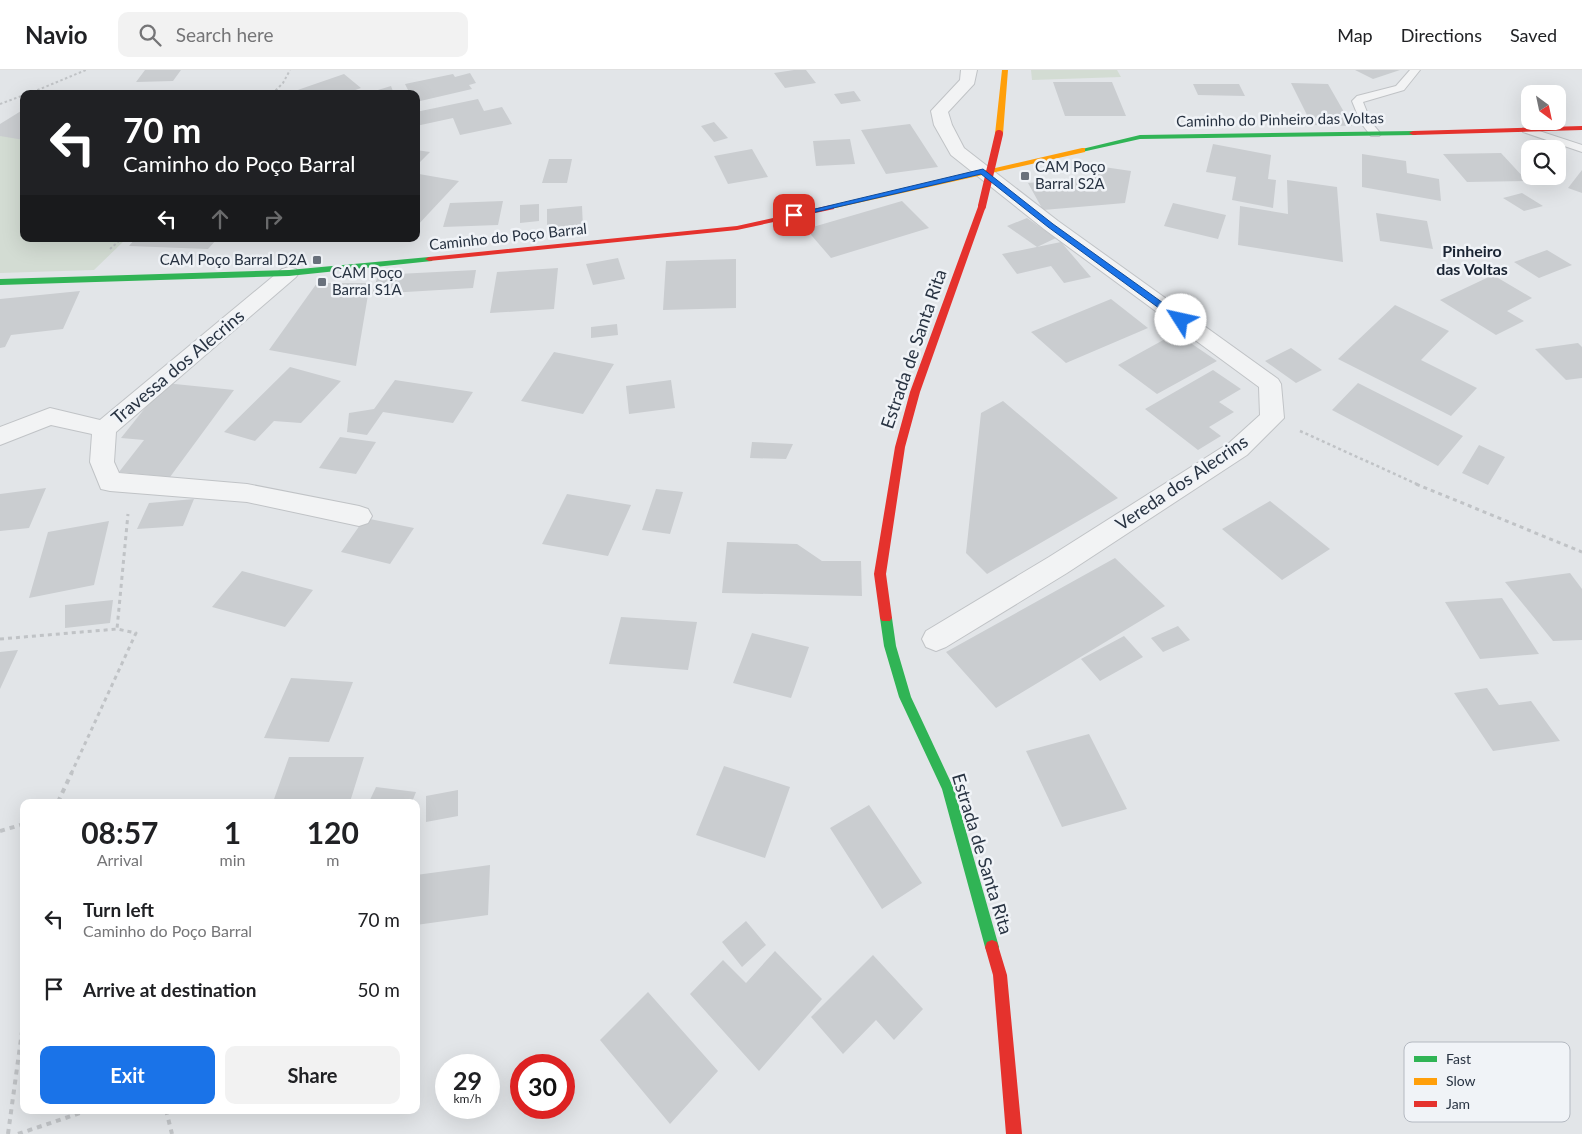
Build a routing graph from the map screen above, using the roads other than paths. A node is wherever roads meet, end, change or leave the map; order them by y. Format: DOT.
graph roads {
  1 [pos="969,70"];
  2 [pos="1005,70"];
  3 [pos="1415,70"];
  4 [pos="1582,128"];
  5 [pos="1566,129"];
  6 [pos="1527,130"];
  7 [pos="1375,134"];
  8 [pos="1582,148"];
  9 [pos="983,172"];
  10 [pos="289,273"];
  11 [pos="0,282"];
  12 [pos="104,429"];
  13 [pos="0,436"];
  14 [pos="359,516"];
  15 [pos="936,639"];
  16 [pos="1014,1134"];
  1 -- 9 [label="street"];
  2 -- 16 [label="street, Estrada de Santa Rita, bridge"];
  3 -- 7 [label="lane"];
  4 -- 5 [label="street, Caminho do Pinheiro das Voltas"];
  6 -- 7 [label="street, Caminho do Pinheiro das Voltas"];
  6 -- 8 [label="lane"];
  7 -- 9 [label="street, Caminho do Pinheiro das Voltas"];
  9 -- 10 [label="street, Caminho do Poço Barral"];
  9 -- 15 [label="street, Vereda dos Alecrins"];
  10 -- 11 [label="street, Caminho do Poço Barral"];
  10 -- 12 [label="street, Travessa dos Alecrins"];
  12 -- 13 [label="street, Travessa dos Alecrins"];
  12 -- 14 [label="street"];
}
